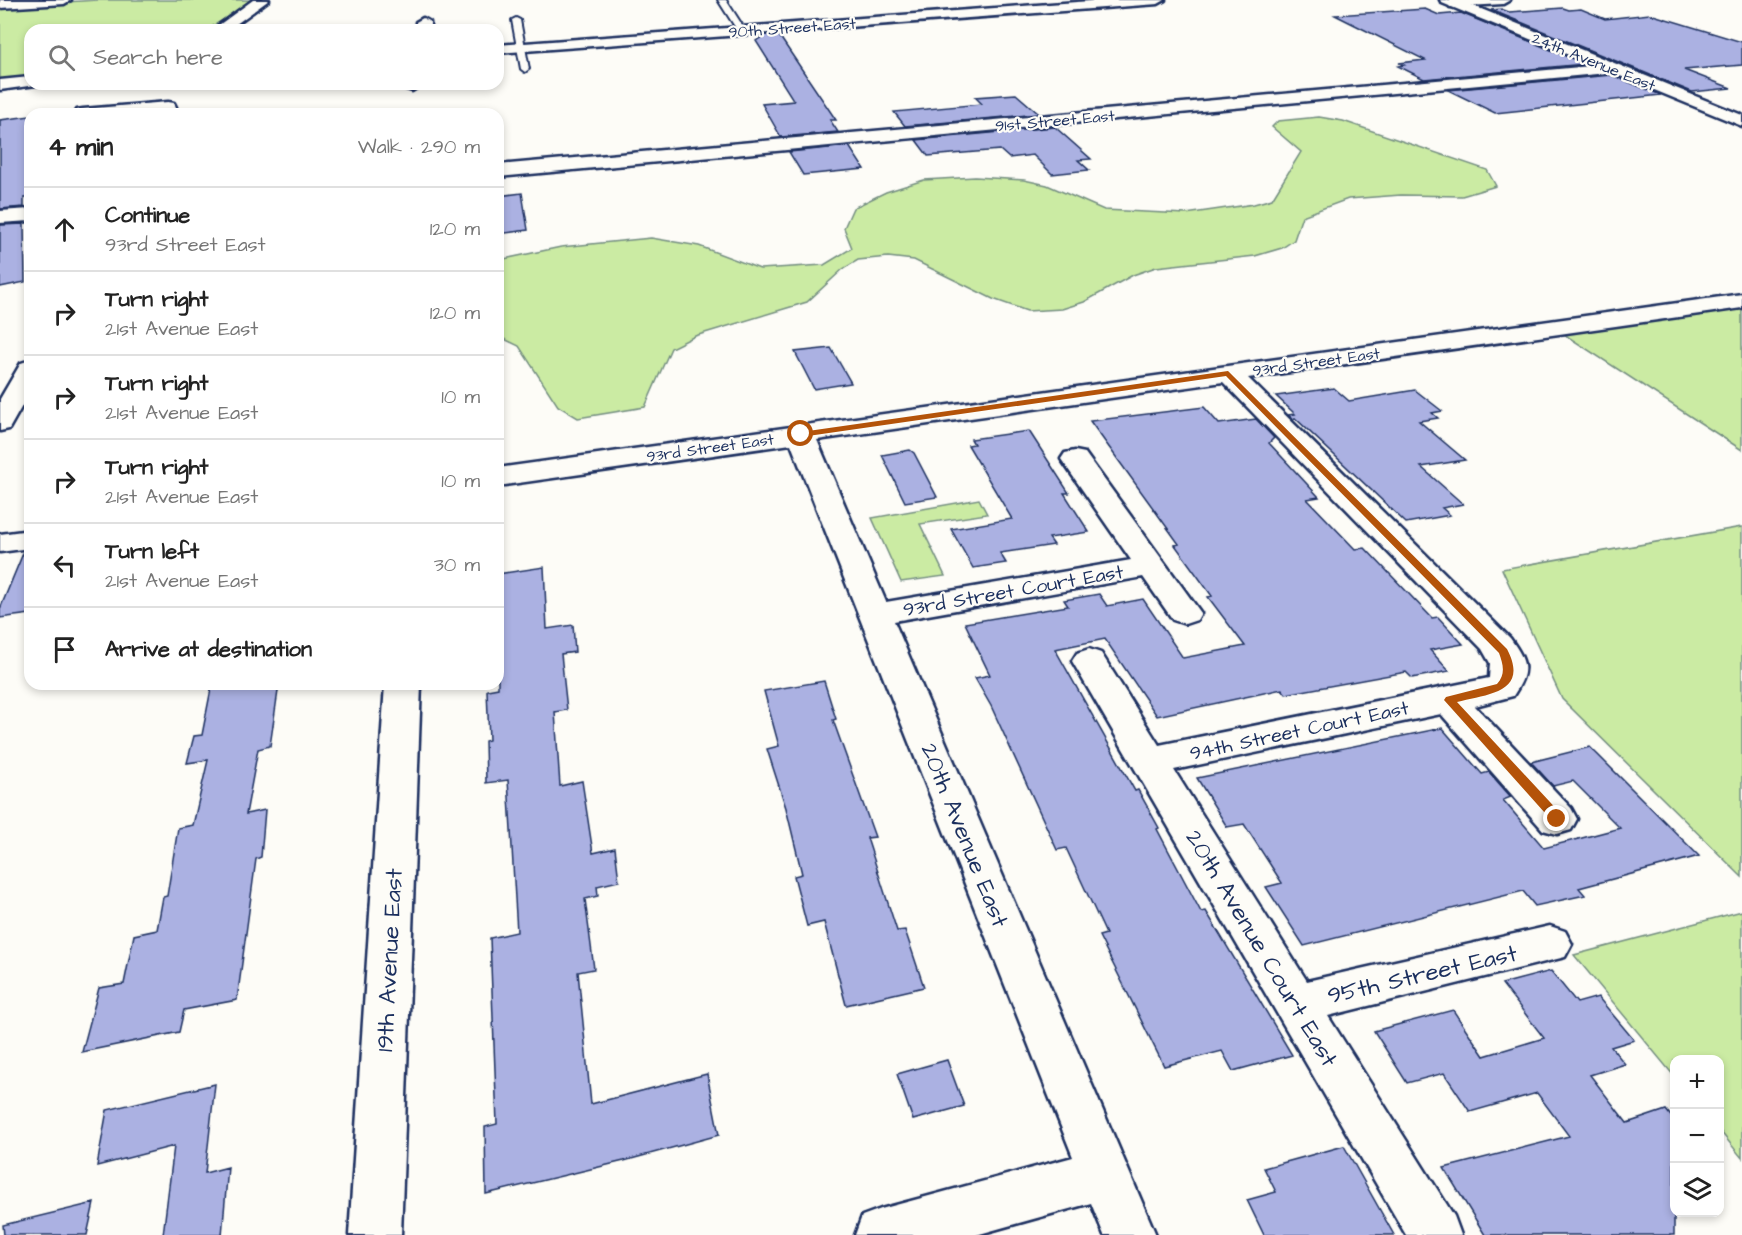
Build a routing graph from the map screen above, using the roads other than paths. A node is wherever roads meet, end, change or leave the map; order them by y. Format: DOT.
graph roads {
  1 [pos="64,0"];
  2 [pos="262,0"];
  3 [pos="722,0"];
  4 [pos="1158,0"];
  5 [pos="1503,0"];
  6 [pos="1451,2"];
  7 [pos="0,4"];
  8 [pos="516,20"];
  9 [pos="228,24"];
  10 [pos="742,31"];
  11 [pos="519,47"];
  12 [pos="504,48"];
  13 [pos="525,69"];
  14 [pos="1612,69"];
  15 [pos="24,83"];
  16 [pos="0,85"];
  17 [pos="169,104"];
  18 [pos="135,108"];
  19 [pos="1742,121"];
  20 [pos="504,170"];
  21 [pos="24,215"];
  22 [pos="0,217"];
  23 [pos="1742,302"];
  24 [pos="1228,373"];
  25 [pos="24,379"];
  26 [pos="0,423"];
  27 [pos="801,434"];
  28 [pos="1075,459"];
  29 [pos="504,476"];
  30 [pos="24,540"];
  31 [pos="0,543"];
  32 [pos="1152,566"];
  33 [pos="1185,613"];
  34 [pos="874,614"];
  35 [pos="1089,661"];
  36 [pos="403,690"];
  37 [pos="1449,700"];
  38 [pos="1150,761"];
  39 [pos="1557,819"];
  40 [pos="1550,944"];
  41 [pos="1295,1004"];
  42 [pos="1105,1174"];
  43 [pos="375,1235"];
  44 [pos="881,1235"];
  45 [pos="1130,1235"];
  46 [pos="1435,1235"];
  1 -- 7 [label="street"];
  2 -- 9 [label="street"];
  3 -- 10 [label="lane"];
  4 -- 10 [label="street, 90th Street East"];
  5 -- 6 [label="street"];
  6 -- 14 [label="street, 24th Avenue East"];
  8 -- 11 [label="lane"];
  10 -- 11 [label="street, 90th Street East"];
  11 -- 12 [label="street, 90th Street East"];
  11 -- 13 [label="lane"];
  14 -- 19 [label="street, 24th Avenue East"];
  14 -- 20 [label="street, 91st Street East"];
  15 -- 16 [label="street"];
  17 -- 18 [label="street"];
  21 -- 22 [label="street"];
  23 -- 24 [label="street, 93rd Street East"];
  24 -- 27 [label="street, 93rd Street East"];
  24 -- 37 [label="street, 94th Street Court East"];
  25 -- 26 [label="street"];
  27 -- 29 [label="street, 93rd Street East"];
  27 -- 34 [label="street, 20th Avenue East"];
  28 -- 32 [label="street"];
  30 -- 31 [label="street"];
  32 -- 33 [label="street"];
  32 -- 34 [label="street, 93rd Street Court East"];
  34 -- 42 [label="street, 20th Avenue East"];
  35 -- 38 [label="street, 20th Avenue Court East"];
  36 -- 43 [label="street, 19th Avenue East"];
  37 -- 38 [label="street, 94th Street Court East"];
  37 -- 39 [label="street"];
  38 -- 41 [label="street, 20th Avenue Court East"];
  40 -- 41 [label="street, 95th Street East"];
  41 -- 46 [label="street, 20th Avenue Court East"];
  42 -- 44 [label="street"];
  42 -- 45 [label="street, 20th Avenue East"];
}
